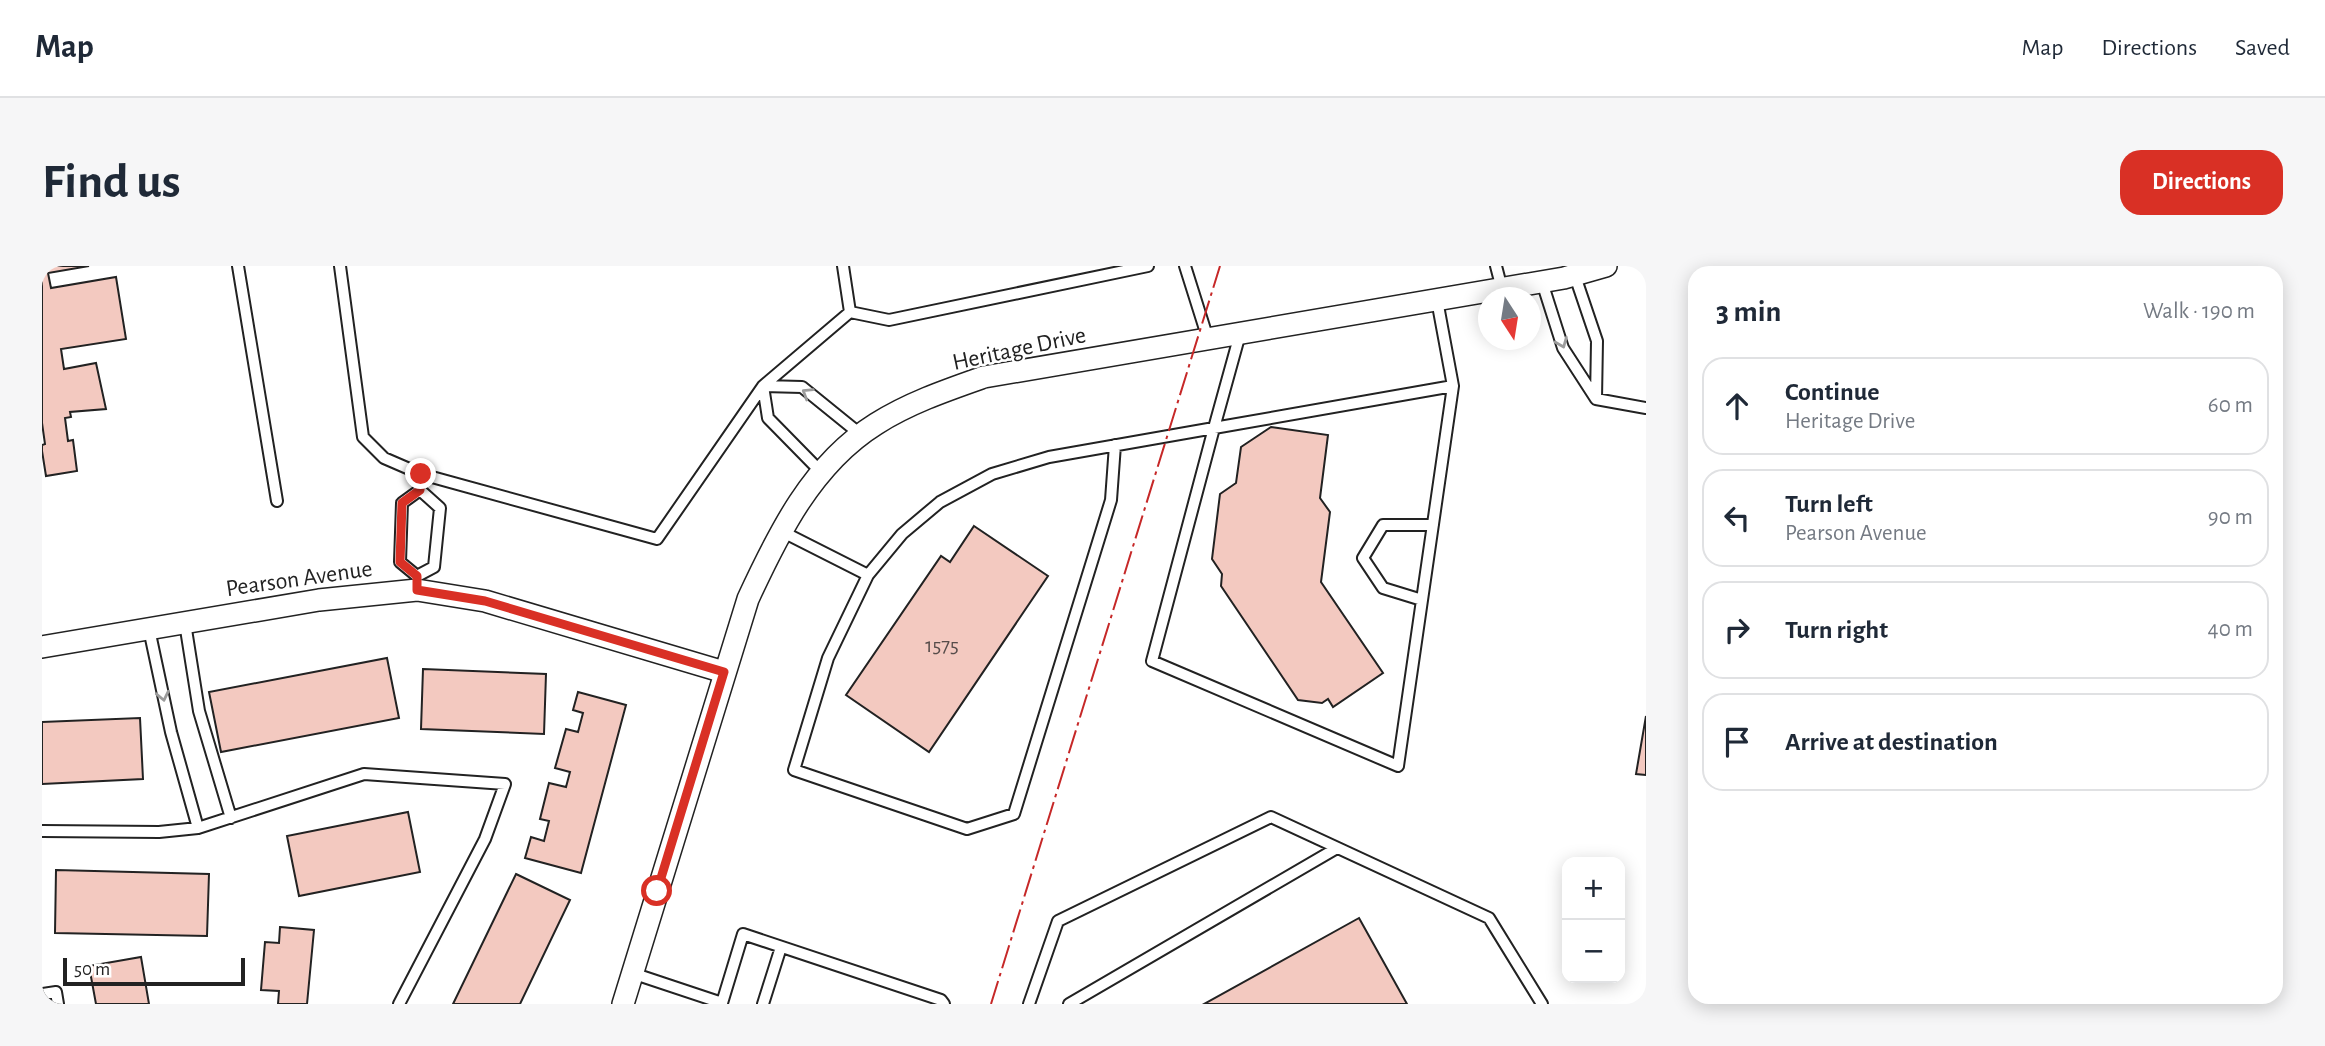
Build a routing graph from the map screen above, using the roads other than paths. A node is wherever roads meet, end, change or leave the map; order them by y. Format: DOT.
graph roads {
  1 [pos="238,266"];
  2 [pos="340,266"];
  3 [pos="843,266"];
  4 [pos="1147,266"];
  5 [pos="1185,266"];
  6 [pos="1496,266"];
  7 [pos="1606,266"];
  8 [pos="1575,276"];
  9 [pos="1542,282"];
  10 [pos="1501,287"];
  11 [pos="1513,287"];
  12 [pos="1478,293"];
  13 [pos="1437,300"];
  14 [pos="850,312"];
  15 [pos="1240,334"];
  16 [pos="1208,339"];
  17 [pos="1452,386"];
  18 [pos="763,387"];
  19 [pos="1596,399"];
  20 [pos="1646,408"];
  21 [pos="1214,428"];
  22 [pos="860,435"];
  23 [pos="1115,445"];
  24 [pos="822,473"];
  25 [pos="421,474"];
  26 [pos="420,490"];
  27 [pos="277,501"];
  28 [pos="1433,525"];
  29 [pos="781,531"];
  30 [pos="869,575"];
  31 [pos="417,583"];
  32 [pos="1422,600"];
  33 [pos="185,623"];
  34 [pos="149,629"];
  35 [pos="42,647"];
  36 [pos="724,672"];
  37 [pos="231,818"];
  38 [pos="198,828"];
  39 [pos="42,831"];
  40 [pos="1338,848"];
  41 [pos="781,947"];
  42 [pos="632,973"];
  43 [pos="42,994"];
  44 [pos="58,1004"];
  45 [pos="399,1004"];
  46 [pos="623,1004"];
  47 [pos="723,1004"];
  48 [pos="763,1004"];
  49 [pos="944,1004"];
  50 [pos="1029,1004"];
  51 [pos="1069,1004"];
  52 [pos="1542,1004"];
  1 -- 27 [label="lane"];
  2 -- 25 [label="lane"];
  3 -- 14 [label="lane"];
  4 -- 14 [label="lane"];
  5 -- 16 [label="lane"];
  6 -- 10 [label="lane"];
  7 -- 8 [label="street, Heritage Drive"];
  8 -- 9 [label="street, Heritage Drive"];
  8 -- 19 [label="lane"];
  9 -- 11 [label="street, Heritage Drive"];
  9 -- 19 [label="lane, one-way"];
  12 -- 13 [label="street, Heritage Drive"];
  13 -- 15 [label="street, Heritage Drive"];
  13 -- 17 [label="lane"];
  14 -- 18 [label="lane"];
  15 -- 16 [label="street, Heritage Drive"];
  15 -- 21 [label="lane"];
  16 -- 22 [label="street, Heritage Drive"];
  17 -- 21 [label="lane"];
  17 -- 28 [label="lane"];
  22 -- 18 [label="lane, one-way"];
  18 -- 24 [label="lane"];
  18 -- 25 [label="lane"];
  19 -- 20 [label="lane"];
  21 -- 23 [label="lane"];
  21 -- 32 [label="lane"];
  22 -- 24 [label="street, Heritage Drive"];
  23 -- 30 [label="lane"];
  23 -- 30 [label="lane"];
  24 -- 29 [label="street, Heritage Drive"];
  25 -- 26 [label="lane"];
  26 -- 31 [label="lane"];
  26 -- 31 [label="lane"];
  28 -- 32 [label="lane"];
  28 -- 32 [label="lane"];
  29 -- 30 [label="lane"];
  29 -- 36 [label="street, Heritage Drive"];
  31 -- 33 [label="street, Pearson Avenue"];
  31 -- 36 [label="street, Pearson Avenue"];
  33 -- 34 [label="street, Pearson Avenue"];
  33 -- 37 [label="lane"];
  34 -- 35 [label="street, Pearson Avenue"];
  34 -- 38 [label="lane, one-way"];
  36 -- 42 [label="street, Heritage Drive"];
  37 -- 38 [label="lane"];
  37 -- 45 [label="lane"];
  38 -- 39 [label="lane"];
  40 -- 50 [label="lane"];
  40 -- 51 [label="lane"];
  40 -- 52 [label="lane"];
  41 -- 47 [label="lane"];
  41 -- 48 [label="lane"];
  41 -- 49 [label="lane"];
  42 -- 46 [label="street, Heritage Drive"];
  42 -- 47 [label="lane"];
  43 -- 44 [label="lane"];
}
